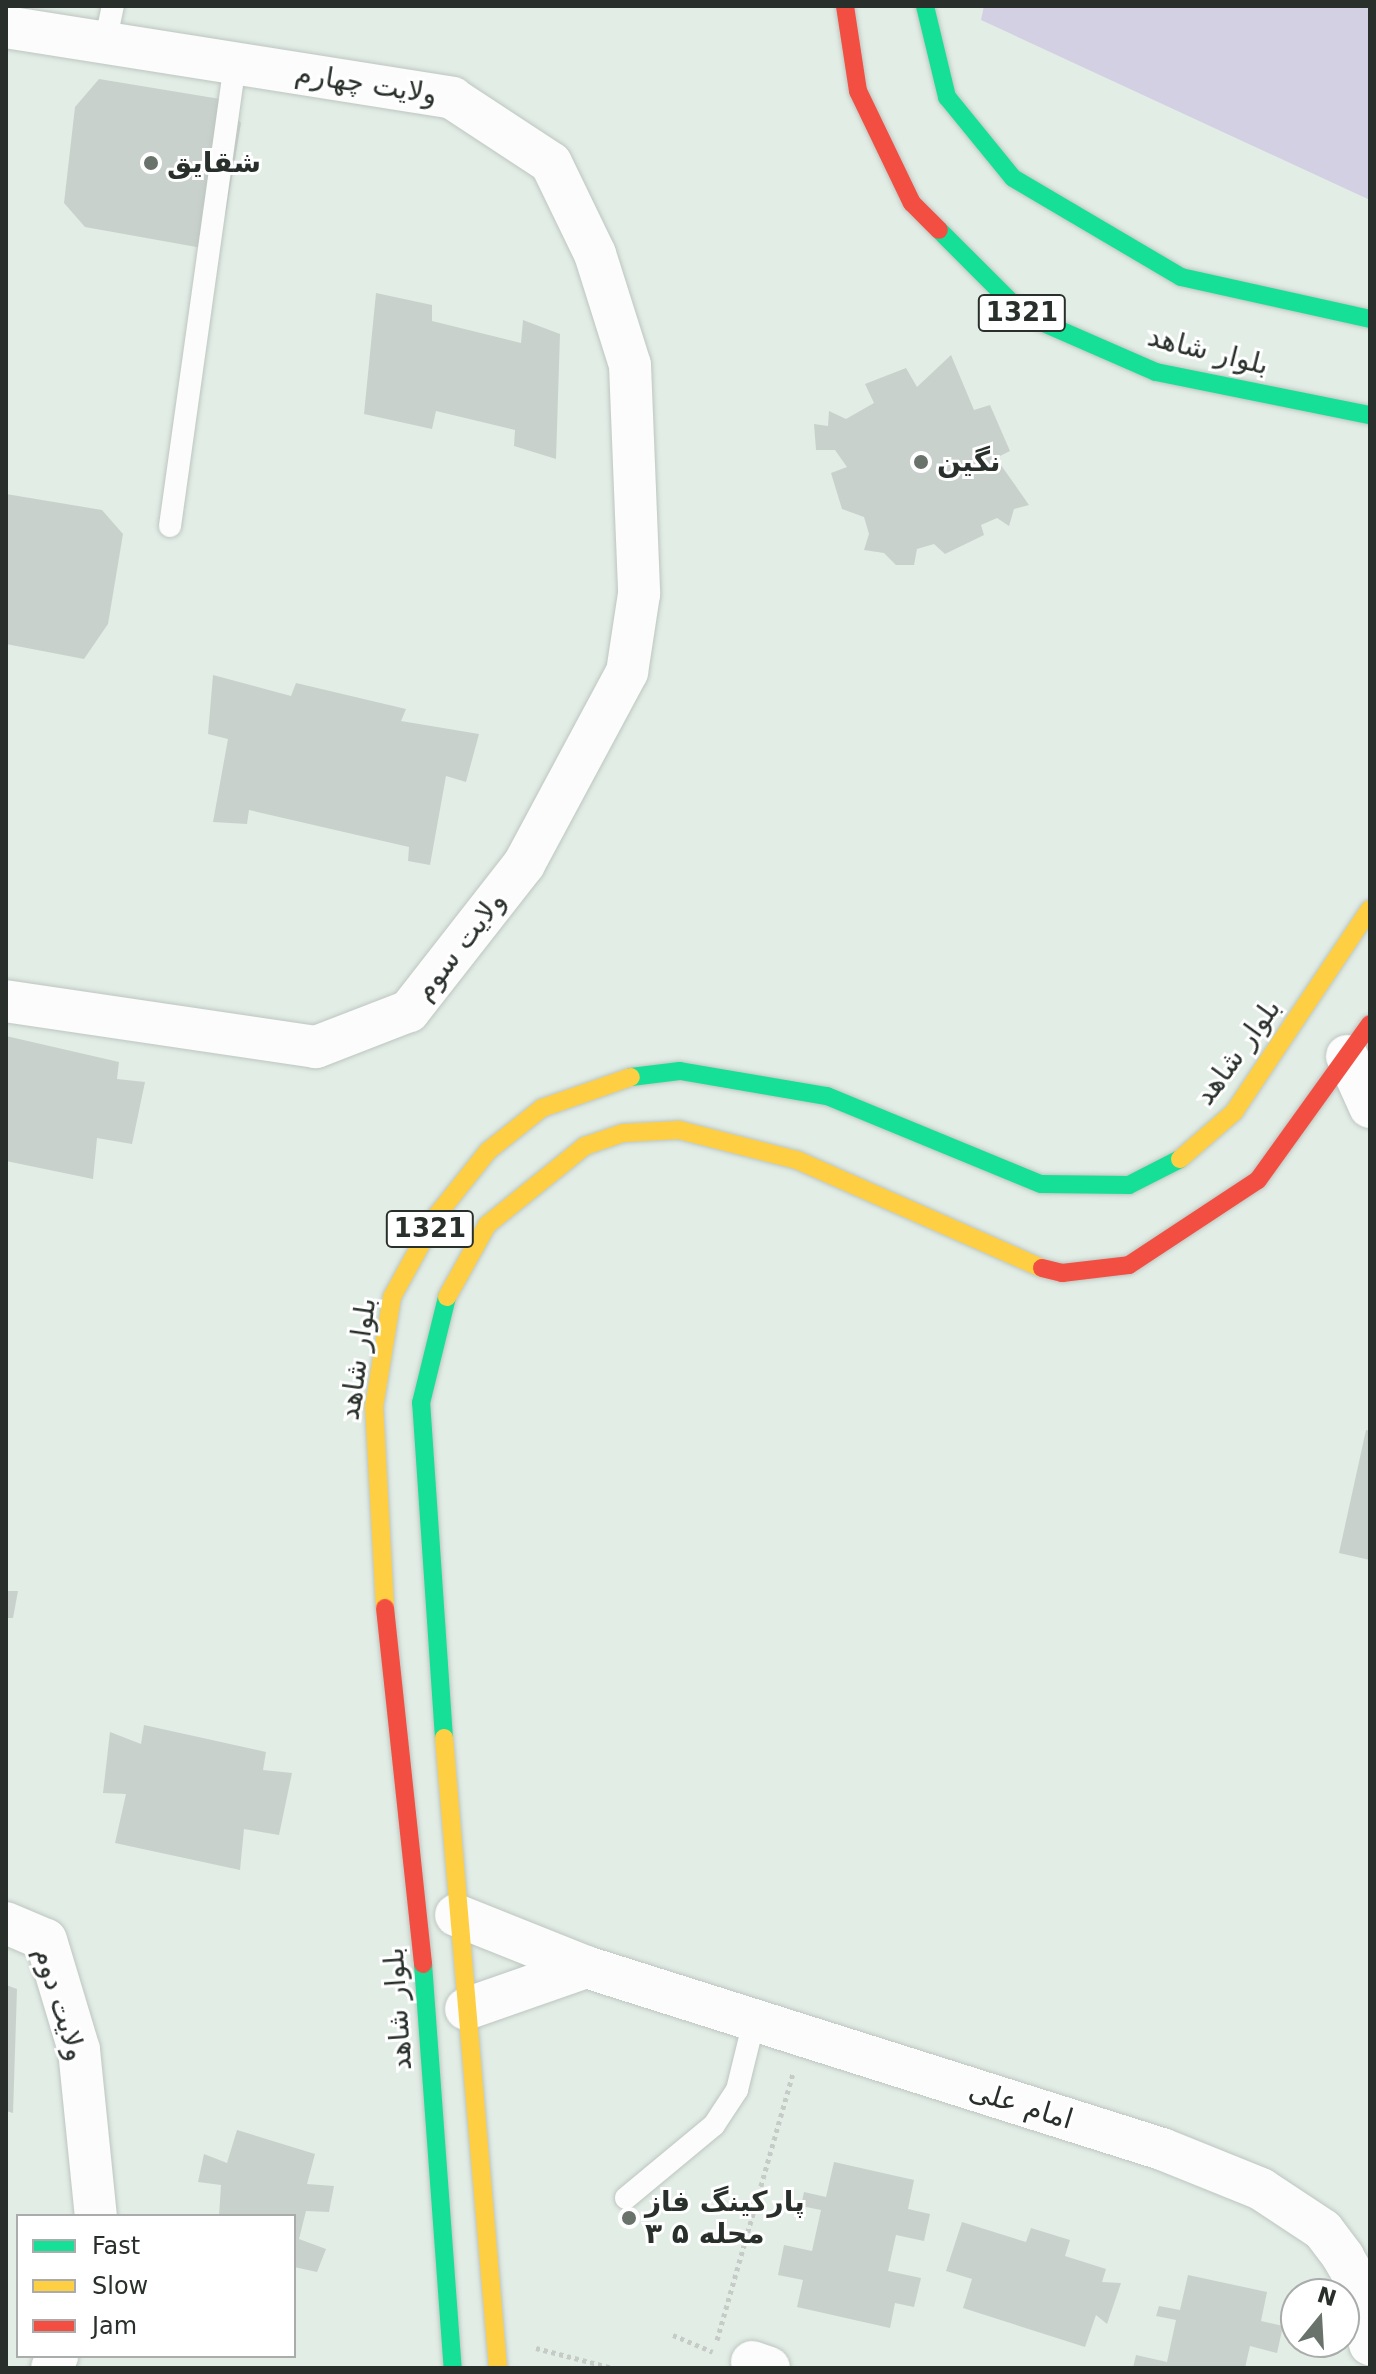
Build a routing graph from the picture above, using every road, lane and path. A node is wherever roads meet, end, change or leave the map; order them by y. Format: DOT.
graph roads {
  1 [pos="845,6"];
  2 [pos="925,6"];
  3 [pos="109,24"];
  4 [pos="6,27"];
  5 [pos="235,63"];
  6 [pos="1370,319"];
  7 [pos="1370,415"];
  8 [pos="170,526"];
  9 [pos="639,594"];
  10 [pos="1370,909"];
  11 [pos="6,1001"];
  12 [pos="1351,1042"];
  13 [pos="1370,1106"];
  14 [pos="438,1916"];
  15 [pos="6,1923"];
  16 [pos="586,1967"];
  17 [pos="447,2009"];
  18 [pos="754,2021"];
  19 [pos="804,2037"];
  20 [pos="626,2198"];
  21 [pos="95,2209"];
  22 [pos="673,2335"];
  23 [pos="496,2337"];
  24 [pos="1370,2344"];
  25 [pos="745,2360"];
  26 [pos="453,2368"];
  27 [pos="498,2368"];
  28 [pos="613,2368"];
  29 [pos="709,2368"];
  30 [pos="1363,2368"];
  1 -- 7 [label="main road, بلوار شاهد / 1321"];
  2 -- 6 [label="main road"];
  3 -- 4 [label="street, ولایت چهارم"];
  3 -- 5 [label="street, ولایت چهارم"];
  5 -- 8 [label="lane"];
  5 -- 9 [label="street, ولایت چهارم"];
  9 -- 11 [label="street, ولایت سوم"];
  10 -- 14 [label="main road, بلوار شاهد / 1321"];
  12 -- 13 [label="street"];
  12 -- 14 [label="main road, بلوار شاهد / 1321"];
  14 -- 16 [label="street, امام علی"];
  14 -- 17 [label="main road, بلوار شاهد / 1321"];
  14 -- 17 [label="main road, بلوار شاهد / 1321"];
  15 -- 21 [label="street, ولایت دوم"];
  16 -- 17 [label="street"];
  16 -- 18 [label="street, امام علی"];
  17 -- 23 [label="main road, بلوار شاهد / 1321"];
  17 -- 26 [label="main road, بلوار شاهد / 1321"];
  18 -- 19 [label="street, امام علی"];
  18 -- 20 [label="lane"];
  19 -- 24 [label="street, امام علی"];
  19 -- 25 [label="path"];
  22 -- 25 [label="path"];
  23 -- 27 [label="main road, بلوار شاهد / 1321"];
  23 -- 28 [label="path"];
  24 -- 30 [label="street, امام علی"];
  25 -- 29 [label="path"];
}
